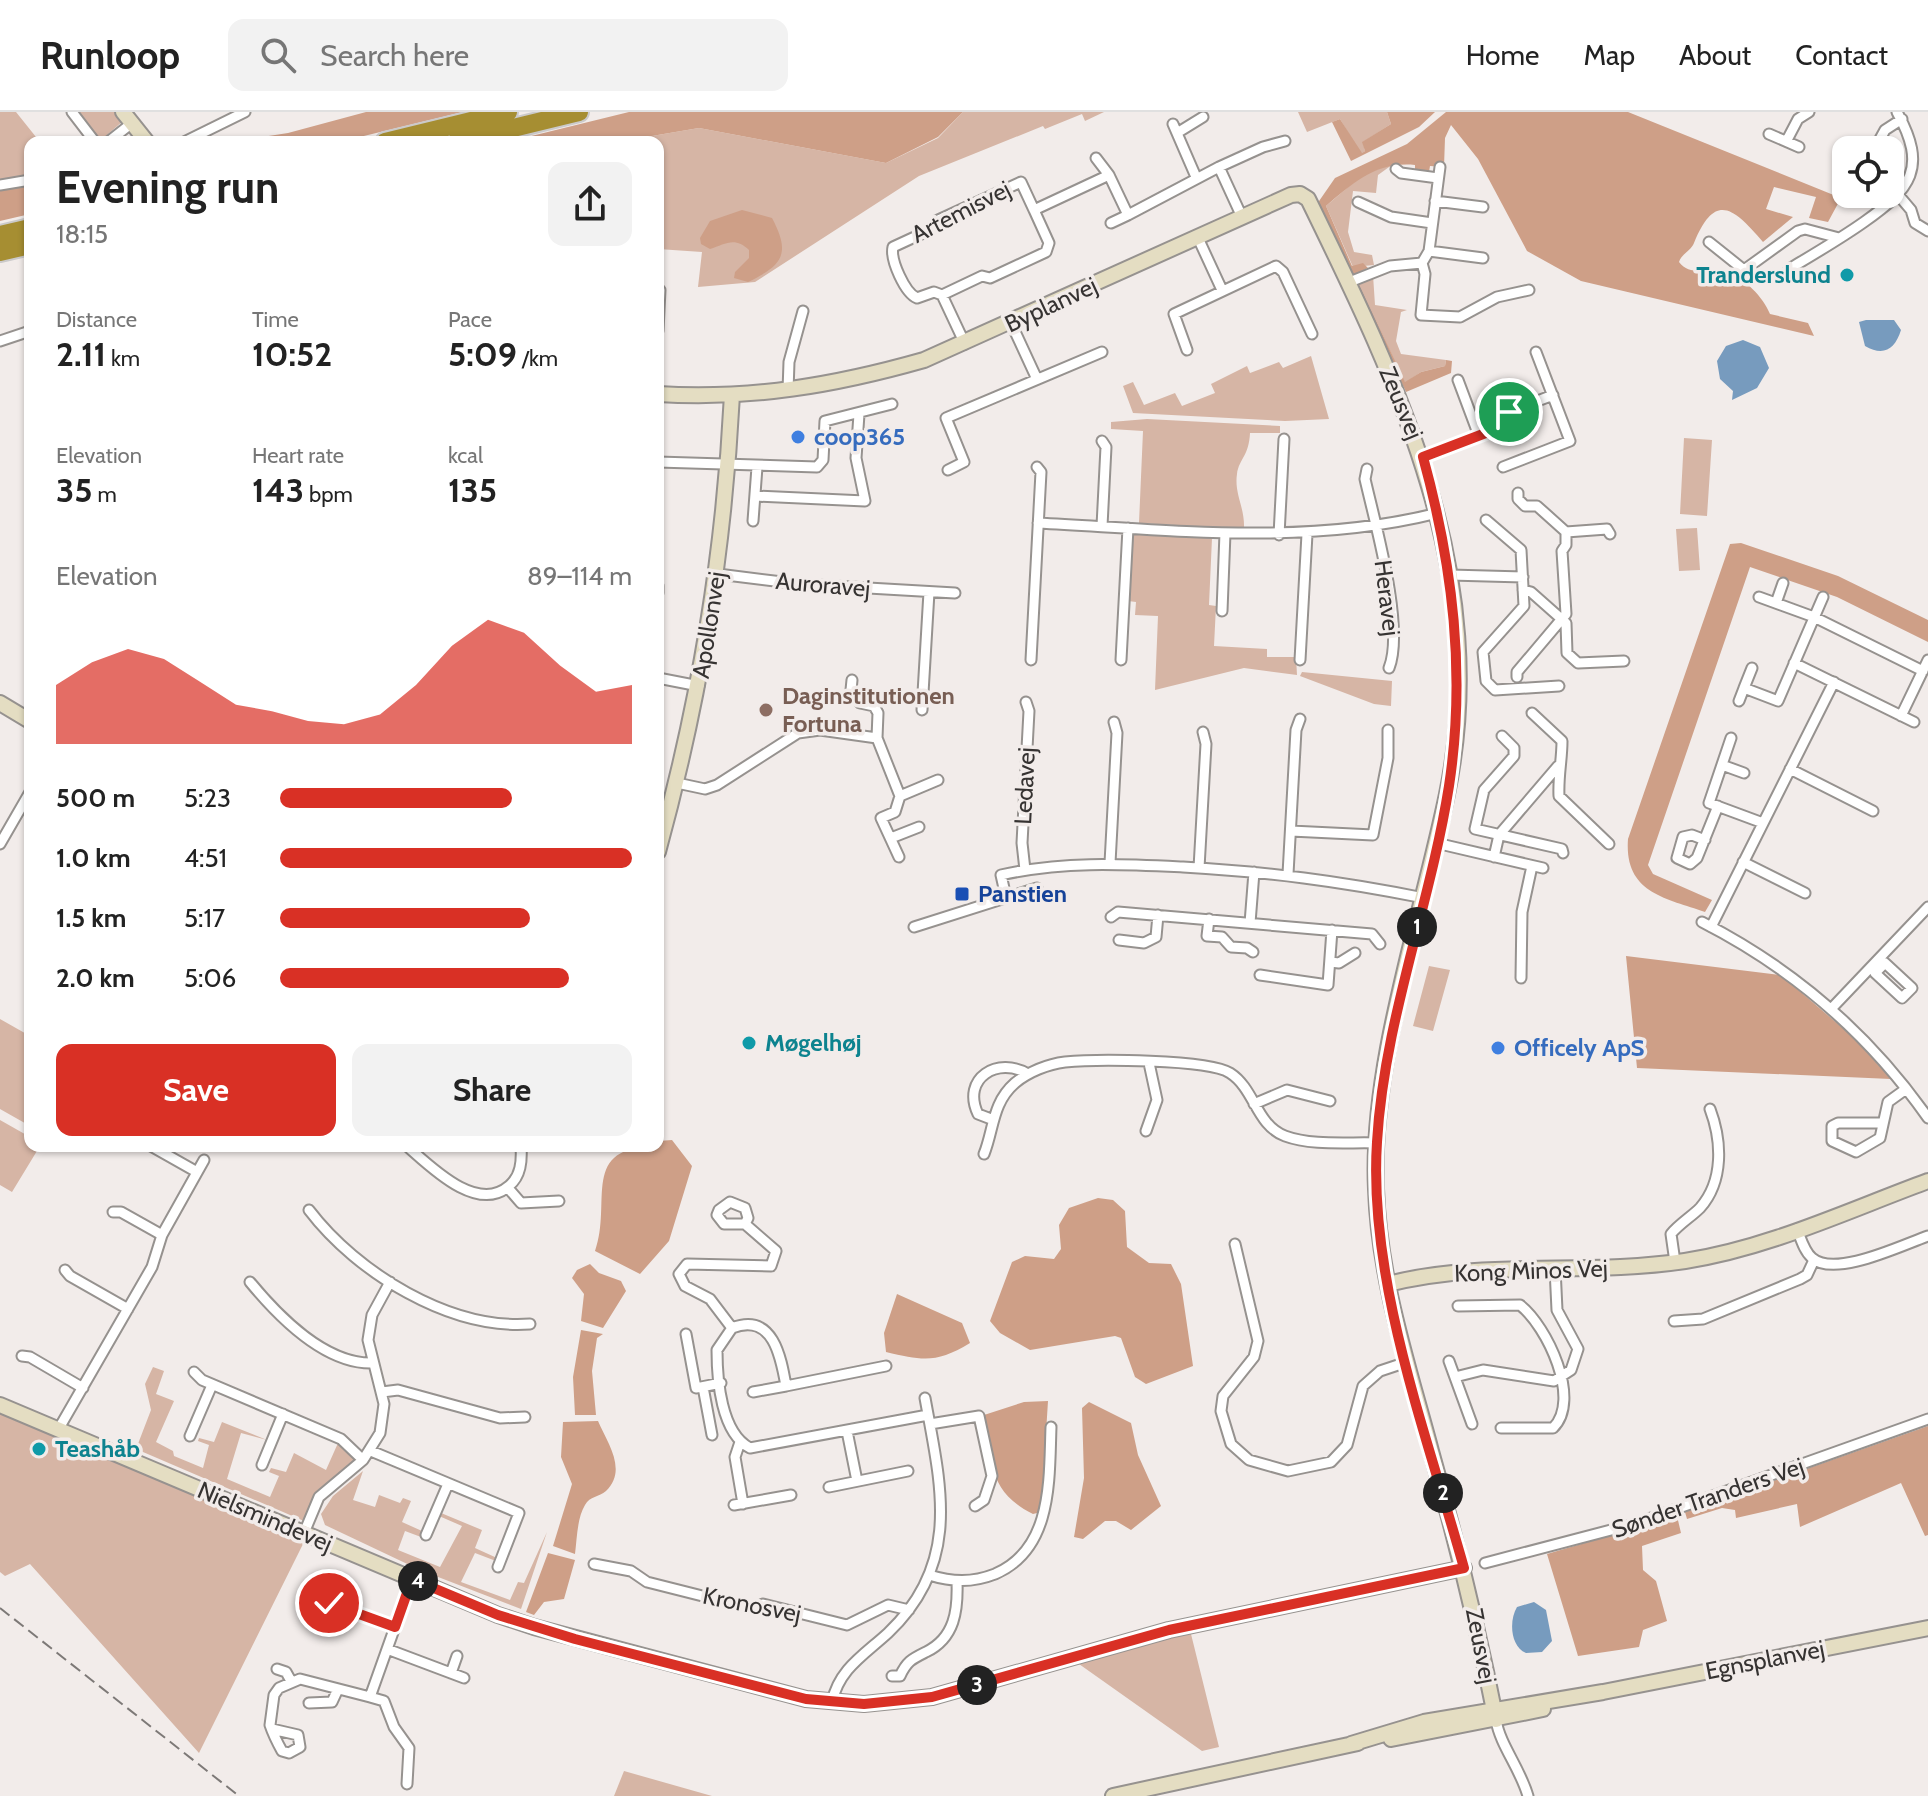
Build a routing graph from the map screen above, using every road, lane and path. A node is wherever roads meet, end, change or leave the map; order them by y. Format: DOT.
graph roads {
  1 [pos="72,112"];
  2 [pos="245,112"];
  3 [pos="508,112"];
  4 [pos="579,112"];
  5 [pos="1809,112"];
  6 [pos="1899,115"];
  7 [pos="1203,117"];
  8 [pos="127,118"];
  9 [pos="1769,134"];
  10 [pos="90,136"];
  11 [pos="113,136"];
  12 [pos="142,136"];
  13 [pos="196,136"];
  14 [pos="410,136"];
  15 [pos="481,136"];
  16 [pos="1882,136"];
  17 [pos="1787,140"];
  18 [pos="1285,141"];
  19 [pos="1799,147"];
  20 [pos="1928,151"];
  21 [pos="1916,152"];
  22 [pos="1096,158"];
  23 [pos="1219,167"];
  24 [pos="1396,169"];
  25 [pos="1109,175"];
  26 [pos="1196,177"];
  27 [pos="24,181"];
  28 [pos="0,185"];
  29 [pos="1904,190"];
  30 [pos="1303,195"];
  31 [pos="1435,201"];
  32 [pos="1358,202"];
  33 [pos="1904,202"];
  34 [pos="1483,207"];
  35 [pos="1884,208"];
  36 [pos="1034,210"];
  37 [pos="1128,215"];
  38 [pos="1242,217"];
  39 [pos="1111,223"];
  40 [pos="1432,223"];
  41 [pos="24,229"];
  42 [pos="1928,231"];
  43 [pos="0,235"];
  44 [pos="1198,238"];
  45 [pos="1839,238"];
  46 [pos="1709,242"];
  47 [pos="24,246"];
  48 [pos="1429,251"];
  49 [pos="0,252"];
  50 [pos="1483,258"];
  51 [pos="1422,263"];
  52 [pos="1789,269"];
  53 [pos="1347,283"];
  54 [pos="1222,290"];
  55 [pos="1529,290"];
  56 [pos="942,295"];
  57 [pos="803,311"];
  58 [pos="1011,323"];
  59 [pos="24,333"];
  60 [pos="1312,334"];
  61 [pos="0,341"];
  62 [pos="965,344"];
  63 [pos="1187,350"];
  64 [pos="1102,352"];
  65 [pos="1536,352"];
  66 [pos="1036,377"];
  67 [pos="1458,380"];
  68 [pos="788,391"];
  69 [pos="664,394"];
  70 [pos="732,395"];
  71 [pos="1553,395"];
  72 [pos="892,404"];
  73 [pos="859,414"];
  74 [pos="1479,436"];
  75 [pos="1284,439"];
  76 [pos="1102,441"];
  77 [pos="1423,457"];
  78 [pos="664,462"];
  79 [pos="729,466"];
  80 [pos="757,467"];
  81 [pos="1037,467"];
  82 [pos="1503,467"];
  83 [pos="1367,469"];
  84 [pos="948,470"];
  85 [pos="1518,493"];
  86 [pos="755,496"];
  87 [pos="1438,513"];
  88 [pos="1486,520"];
  89 [pos="753,521"];
  90 [pos="1038,523"];
  91 [pos="1102,526"];
  92 [pos="1376,527"];
  93 [pos="1128,528"];
  94 [pos="1566,532"];
  95 [pos="1225,533"];
  96 [pos="1307,534"];
  97 [pos="1610,534"];
  98 [pos="1279,535"];
  99 [pos="718,574"];
  100 [pos="1450,575"];
  101 [pos="1523,577"];
  102 [pos="1783,583"];
  103 [pos="1523,590"];
  104 [pos="929,592"];
  105 [pos="955,593"];
  106 [pos="1759,597"];
  107 [pos="1823,597"];
  108 [pos="1776,603"];
  109 [pos="1222,611"];
  110 [pos="1814,617"];
  111 [pos="1561,619"];
  112 [pos="1031,660"];
  113 [pos="1121,660"];
  114 [pos="1300,660"];
  115 [pos="1928,660"];
  116 [pos="1624,661"];
  117 [pos="1794,663"];
  118 [pos="1389,668"];
  119 [pos="1752,668"];
  120 [pos="1923,671"];
  121 [pos="1517,677"];
  122 [pos="664,679"];
  123 [pos="852,680"];
  124 [pos="1834,682"];
  125 [pos="699,686"];
  126 [pos="1559,686"];
  127 [pos="1744,688"];
  128 [pos="1739,701"];
  129 [pos="1026,702"];
  130 [pos="0,703"];
  131 [pos="922,710"];
  132 [pos="1532,713"];
  133 [pos="1901,716"];
  134 [pos="24,717"];
  135 [pos="1300,719"];
  136 [pos="1114,722"];
  137 [pos="1914,722"];
  138 [pos="1388,730"];
  139 [pos="1203,732"];
  140 [pos="1502,736"];
  141 [pos="877,738"];
  142 [pos="1731,738"];
  143 [pos="1722,765"];
  144 [pos="1558,766"];
  145 [pos="1790,769"];
  146 [pos="1744,773"];
  147 [pos="938,780"];
  148 [pos="1544,782"];
  149 [pos="677,783"];
  150 [pos="900,796"];
  151 [pos="1559,796"];
  152 [pos="24,802"];
  153 [pos="1718,806"];
  154 [pos="1873,811"];
  155 [pos="1763,823"];
  156 [pos="919,827"];
  157 [pos="664,830"];
  158 [pos="1291,831"];
  159 [pos="1499,835"];
  160 [pos="891,838"];
  161 [pos="1705,840"];
  162 [pos="1436,843"];
  163 [pos="0,844"];
  164 [pos="1609,844"];
  165 [pos="1563,853"];
  166 [pos="899,857"];
  167 [pos="1494,857"];
  168 [pos="1743,862"];
  169 [pos="1110,863"];
  170 [pos="1532,866"];
  171 [pos="1199,868"];
  172 [pos="1543,868"];
  173 [pos="1025,870"];
  174 [pos="1254,872"];
  175 [pos="1288,874"];
  176 [pos="1037,888"];
  177 [pos="1805,893"];
  178 [pos="1006,897"];
  179 [pos="1424,898"];
  180 [pos="1928,907"];
  181 [pos="1158,915"];
  182 [pos="1111,917"];
  183 [pos="1209,919"];
  184 [pos="1250,923"];
  185 [pos="914,927"];
  186 [pos="1332,930"];
  187 [pos="1119,940"];
  188 [pos="1380,944"];
  189 [pos="1253,952"];
  190 [pos="1355,953"];
  191 [pos="1330,962"];
  192 [pos="1260,975"];
  193 [pos="1521,978"];
  194 [pos="1831,1009"];
  195 [pos="1149,1063"];
  196 [pos="1028,1074"];
  197 [pos="1906,1089"];
  198 [pos="1330,1101"];
  199 [pos="1254,1104"];
  200 [pos="1710,1109"];
  201 [pos="1928,1118"];
  202 [pos="991,1119"];
  203 [pos="1883,1123"];
  204 [pos="1146,1131"];
  205 [pos="1377,1143"];
  206 [pos="162,1152"];
  207 [pos="414,1152"];
  208 [pos="521,1152"];
  209 [pos="984,1154"];
  210 [pos="204,1160"];
  211 [pos="197,1172"];
  212 [pos="1928,1181"];
  213 [pos="508,1188"];
  214 [pos="559,1201"];
  215 [pos="309,1210"];
  216 [pos="113,1212"];
  217 [pos="745,1224"];
  218 [pos="1797,1229"];
  219 [pos="162,1235"];
  220 [pos="1928,1236"];
  221 [pos="1235,1244"];
  222 [pos="1814,1260"];
  223 [pos="1675,1262"];
  224 [pos="1555,1268"];
  225 [pos="65,1270"];
  226 [pos="250,1282"];
  227 [pos="390,1282"];
  228 [pos="1388,1284"];
  229 [pos="1458,1306"];
  230 [pos="128,1309"];
  231 [pos="1674,1321"];
  232 [pos="530,1324"];
  233 [pos="732,1328"];
  234 [pos="686,1334"];
  235 [pos="22,1356"];
  236 [pos="1449,1361"];
  237 [pos="1407,1362"];
  238 [pos="372,1363"];
  239 [pos="886,1366"];
  240 [pos="194,1372"];
  241 [pos="1455,1377"];
  242 [pos="1563,1377"];
  243 [pos="721,1383"];
  244 [pos="212,1385"];
  245 [pos="786,1386"];
  246 [pos="703,1387"];
  247 [pos="83,1388"];
  248 [pos="382,1392"];
  249 [pos="753,1392"];
  250 [pos="925,1398"];
  251 [pos="0,1405"];
  252 [pos="283,1414"];
  253 [pos="525,1417"];
  254 [pos="1928,1419"];
  255 [pos="929,1420"];
  256 [pos="1472,1424"];
  257 [pos="1051,1427"];
  258 [pos="1501,1428"];
  259 [pos="58,1430"];
  260 [pos="847,1431"];
  261 [pos="712,1435"];
  262 [pos="190,1436"];
  263 [pos="740,1442"];
  264 [pos="371,1451"];
  265 [pos="363,1460"];
  266 [pos="262,1465"];
  267 [pos="908,1471"];
  268 [pos="857,1481"];
  269 [pos="448,1484"];
  270 [pos="829,1487"];
  271 [pos="791,1495"];
  272 [pos="975,1506"];
  273 [pos="304,1533"];
  274 [pos="426,1535"];
  275 [pos="1485,1563"];
  276 [pos="594,1564"];
  277 [pos="498,1567"];
  278 [pos="1464,1568"];
  279 [pos="929,1575"];
  280 [pos="412,1579"];
  281 [pos="957,1582"];
  282 [pos="334,1592"];
  283 [pos="329,1603"];
  284 [pos="909,1610"];
  285 [pos="395,1627"];
  286 [pos="320,1628"];
  287 [pos="1928,1628"];
  288 [pos="387,1649"];
  289 [pos="457,1656"];
  290 [pos="277,1669"];
  291 [pos="451,1673"];
  292 [pos="892,1676"];
  293 [pos="464,1678"];
  294 [pos="1663,1680"];
  295 [pos="291,1681"];
  296 [pos="338,1689"];
  297 [pos="1490,1689"];
  298 [pos="370,1697"];
  299 [pos="832,1702"];
  300 [pos="309,1703"];
  301 [pos="1494,1714"];
  302 [pos="272,1729"];
  303 [pos="407,1784"];
  304 [pos="1113,1796"];
  305 [pos="1528,1796"];
  1 -- 10 [label="street"];
  2 -- 13 [label="street"];
  3 -- 14 [label="highway"];
  4 -- 15 [label="highway"];
  5 -- 17 [label="street"];
  6 -- 16 [label="street"];
  6 -- 21 [label="street"];
  7 -- 26 [label="street"];
  8 -- 11 [label="street"];
  8 -- 12 [label="street"];
  9 -- 17 [label="street"];
  17 -- 19 [label="street"];
  18 -- 23 [label="street"];
  20 -- 21 [label="street"];
  21 -- 29 [label="street"];
  22 -- 25 [label="street"];
  23 -- 26 [label="street"];
  23 -- 38 [label="street"];
  24 -- 31 [label="street"];
  25 -- 36 [label="street, Artemisvej"];
  25 -- 37 [label="street"];
  26 -- 37 [label="street"];
  27 -- 28 [label="street"];
  30 -- 38 [label="street, Byplanvej"];
  30 -- 53 [label="street, Zeusvej"];
  31 -- 34 [label="street"];
  31 -- 40 [label="street"];
  32 -- 40 [label="street"];
  33 -- 42 [label="street"];
  35 -- 45 [label="street"];
  36 -- 56 [label="street, Artemisvej"];
  36 -- 56 [label="street, Artemisvej"];
  37 -- 39 [label="street"];
  38 -- 44 [label="street, Byplanvej"];
  40 -- 48 [label="street"];
  41 -- 43 [label="highway"];
  44 -- 54 [label="street"];
  44 -- 58 [label="street, Byplanvej"];
  45 -- 46 [label="street"];
  45 -- 52 [label="street"];
  47 -- 49 [label="highway"];
  48 -- 50 [label="street"];
  48 -- 51 [label="street"];
  51 -- 53 [label="street"];
  51 -- 55 [label="street"];
  53 -- 77 [label="street, Zeusvej"];
  54 -- 60 [label="street"];
  54 -- 63 [label="street"];
  56 -- 62 [label="street"];
  57 -- 68 [label="street"];
  58 -- 62 [label="street, Byplanvej"];
  58 -- 66 [label="street"];
  59 -- 61 [label="street"];
  62 -- 68 [label="street, Byplanvej"];
  64 -- 66 [label="street"];
  65 -- 71 [label="street"];
  66 -- 84 [label="street"];
  67 -- 74 [label="street"];
  68 -- 70 [label="street, Byplanvej"];
  69 -- 70 [label="street, Byplanvej"];
  70 -- 79 [label="street, Apollonvej"];
  71 -- 74 [label="street"];
  71 -- 82 [label="street"];
  72 -- 73 [label="street"];
  73 -- 80 [label="street"];
  73 -- 86 [label="street"];
  74 -- 77 [label="street"];
  75 -- 98 [label="street"];
  76 -- 91 [label="street"];
  77 -- 87 [label="street, Zeusvej"];
  78 -- 79 [label="street"];
  79 -- 80 [label="street"];
  79 -- 99 [label="street, Apollonvej"];
  80 -- 86 [label="street"];
  81 -- 90 [label="street"];
  83 -- 92 [label="street, Heravej"];
  85 -- 94 [label="street"];
  86 -- 89 [label="street"];
  87 -- 92 [label="street, Heravej"];
  87 -- 100 [label="street, Zeusvej"];
  88 -- 101 [label="street"];
  90 -- 91 [label="street, Heravej"];
  90 -- 112 [label="street"];
  91 -- 93 [label="street, Heravej"];
  92 -- 96 [label="street, Heravej"];
  92 -- 118 [label="street, Heravej"];
  93 -- 95 [label="street, Heravej"];
  93 -- 113 [label="street"];
  94 -- 97 [label="street"];
  94 -- 111 [label="street"];
  95 -- 98 [label="street, Heravej"];
  95 -- 109 [label="street"];
  96 -- 98 [label="street, Heravej"];
  96 -- 114 [label="street"];
  99 -- 104 [label="street, Auroravej"];
  99 -- 125 [label="street, Apollonvej"];
  100 -- 101 [label="street"];
  100 -- 162 [label="street, Zeusvej"];
  101 -- 103 [label="street"];
  102 -- 108 [label="street"];
  103 -- 111 [label="street"];
  103 -- 126 [label="street"];
  104 -- 105 [label="street, Auroravej"];
  104 -- 131 [label="street"];
  106 -- 108 [label="street"];
  107 -- 110 [label="street"];
  108 -- 110 [label="street"];
  110 -- 117 [label="street"];
  110 -- 120 [label="street"];
  111 -- 116 [label="street"];
  111 -- 121 [label="street"];
  115 -- 120 [label="street"];
  117 -- 124 [label="street"];
  117 -- 127 [label="street"];
  119 -- 127 [label="street"];
  120 -- 133 [label="street"];
  122 -- 125 [label="street"];
  123 -- 141 [label="street"];
  124 -- 133 [label="street"];
  124 -- 145 [label="street"];
  125 -- 149 [label="street, Apollonvej"];
  127 -- 128 [label="street"];
  129 -- 173 [label="street, Ledavej"];
  130 -- 134 [label="street"];
  132 -- 144 [label="street"];
  133 -- 137 [label="street"];
  135 -- 158 [label="street"];
  136 -- 169 [label="street"];
  138 -- 158 [label="street"];
  139 -- 171 [label="street"];
  140 -- 159 [label="street"];
  141 -- 149 [label="street"];
  141 -- 150 [label="street"];
  142 -- 143 [label="street"];
  143 -- 146 [label="street"];
  143 -- 153 [label="street"];
  144 -- 148 [label="street"];
  144 -- 151 [label="street"];
  145 -- 154 [label="street"];
  145 -- 155 [label="street"];
  147 -- 150 [label="street"];
  148 -- 151 [label="street"];
  148 -- 159 [label="street"];
  149 -- 157 [label="street, Apollonvej"];
  150 -- 160 [label="street"];
  151 -- 164 [label="street"];
  152 -- 163 [label="street"];
  153 -- 155 [label="street"];
  153 -- 161 [label="street"];
  155 -- 168 [label="street"];
  156 -- 160 [label="street"];
  158 -- 175 [label="street"];
  159 -- 165 [label="street"];
  159 -- 167 [label="street"];
  160 -- 166 [label="street"];
  162 -- 167 [label="street"];
  162 -- 179 [label="street, Zeusvej"];
  167 -- 170 [label="street"];
  168 -- 177 [label="street"];
  168 -- 194 [label="street"];
  169 -- 171 [label="street"];
  169 -- 173 [label="street"];
  170 -- 172 [label="street"];
  170 -- 193 [label="street"];
  171 -- 174 [label="street"];
  173 -- 178 [label="street"];
  174 -- 175 [label="street"];
  174 -- 184 [label="street"];
  175 -- 179 [label="street"];
  176 -- 178 [label="street"];
  178 -- 185 [label="street"];
  179 -- 205 [label="street, Zeusvej"];
  180 -- 194 [label="street"];
  181 -- 182 [label="street"];
  181 -- 183 [label="street"];
  181 -- 187 [label="street"];
  183 -- 184 [label="street"];
  183 -- 189 [label="street"];
  184 -- 186 [label="street"];
  186 -- 188 [label="street"];
  186 -- 191 [label="street"];
  190 -- 191 [label="street"];
  191 -- 192 [label="street"];
  194 -- 197 [label="street"];
  195 -- 196 [label="street"];
  195 -- 199 [label="street"];
  195 -- 204 [label="street"];
  196 -- 202 [label="street"];
  196 -- 202 [label="street"];
  197 -- 201 [label="street"];
  197 -- 203 [label="street"];
  198 -- 199 [label="street"];
  199 -- 205 [label="street"];
  200 -- 223 [label="street"];
  202 -- 209 [label="street"];
  203 -- 203 [label="street"];
  205 -- 228 [label="street, Zeusvej"];
  206 -- 211 [label="street"];
  207 -- 213 [label="street"];
  208 -- 213 [label="street"];
  210 -- 211 [label="street"];
  211 -- 219 [label="street"];
  212 -- 218 [label="street, Kong Minos Vej"];
  213 -- 214 [label="street"];
  215 -- 227 [label="street"];
  216 -- 219 [label="street"];
  217 -- 233 [label="street"];
  218 -- 222 [label="street"];
  218 -- 223 [label="street, Kong Minos Vej"];
  219 -- 230 [label="street"];
  220 -- 222 [label="street"];
  221 -- 237 [label="street"];
  222 -- 231 [label="street"];
  223 -- 224 [label="street, Kong Minos Vej"];
  224 -- 228 [label="street, Kong Minos Vej"];
  224 -- 242 [label="street"];
  225 -- 230 [label="street"];
  226 -- 238 [label="street"];
  227 -- 232 [label="street"];
  227 -- 238 [label="street"];
  228 -- 237 [label="street, Zeusvej"];
  229 -- 242 [label="street"];
  230 -- 247 [label="street"];
  233 -- 243 [label="street"];
  233 -- 245 [label="street"];
  234 -- 246 [label="street"];
  235 -- 247 [label="street"];
  236 -- 241 [label="street"];
  237 -- 278 [label="street, Zeusvej"];
  238 -- 248 [label="street"];
  239 -- 245 [label="street"];
  240 -- 244 [label="street"];
  241 -- 242 [label="street"];
  241 -- 256 [label="street"];
  242 -- 258 [label="street"];
  243 -- 246 [label="street"];
  243 -- 263 [label="street"];
  244 -- 252 [label="street"];
  244 -- 262 [label="street"];
  245 -- 249 [label="street"];
  246 -- 261 [label="street"];
  247 -- 259 [label="street"];
  248 -- 253 [label="street"];
  248 -- 264 [label="street"];
  250 -- 255 [label="street"];
  251 -- 259 [label="street, Nielsmindevej"];
  252 -- 265 [label="street"];
  252 -- 266 [label="street"];
  254 -- 275 [label="street, Sønder Tranders Vej"];
  255 -- 260 [label="street"];
  255 -- 272 [label="street"];
  255 -- 279 [label="street"];
  257 -- 281 [label="street"];
  259 -- 273 [label="street, Nielsmindevej"];
  260 -- 263 [label="street"];
  260 -- 268 [label="street"];
  263 -- 271 [label="street"];
  264 -- 265 [label="street"];
  264 -- 269 [label="street"];
  265 -- 273 [label="street"];
  267 -- 268 [label="street"];
  268 -- 270 [label="street"];
  269 -- 274 [label="street"];
  269 -- 277 [label="street"];
  273 -- 280 [label="street, Nielsmindevej"];
  276 -- 284 [label="street, Kronosvej"];
  278 -- 297 [label="street, Zeusvej"];
  278 -- 299 [label="street, Nielsmindevej"];
  279 -- 281 [label="street"];
  279 -- 284 [label="street"];
  280 -- 285 [label="street"];
  280 -- 299 [label="street, Nielsmindevej"];
  281 -- 292 [label="street"];
  282 -- 283 [label="street"];
  283 -- 285 [label="street"];
  283 -- 286 [label="street"];
  284 -- 299 [label="street"];
  285 -- 288 [label="street"];
  287 -- 294 [label="street, Egnsplanvej"];
  288 -- 291 [label="street"];
  288 -- 298 [label="street"];
  289 -- 291 [label="street"];
  290 -- 295 [label="street"];
  291 -- 293 [label="street"];
  294 -- 297 [label="street"];
  294 -- 301 [label="street, Egnsplanvej"];
  295 -- 296 [label="street"];
  295 -- 302 [label="street"];
  296 -- 298 [label="street"];
  296 -- 300 [label="street"];
  297 -- 301 [label="street, Zeusvej"];
  298 -- 303 [label="street"];
  301 -- 304 [label="street, Egnsplanvej"];
  301 -- 305 [label="street"];
}
